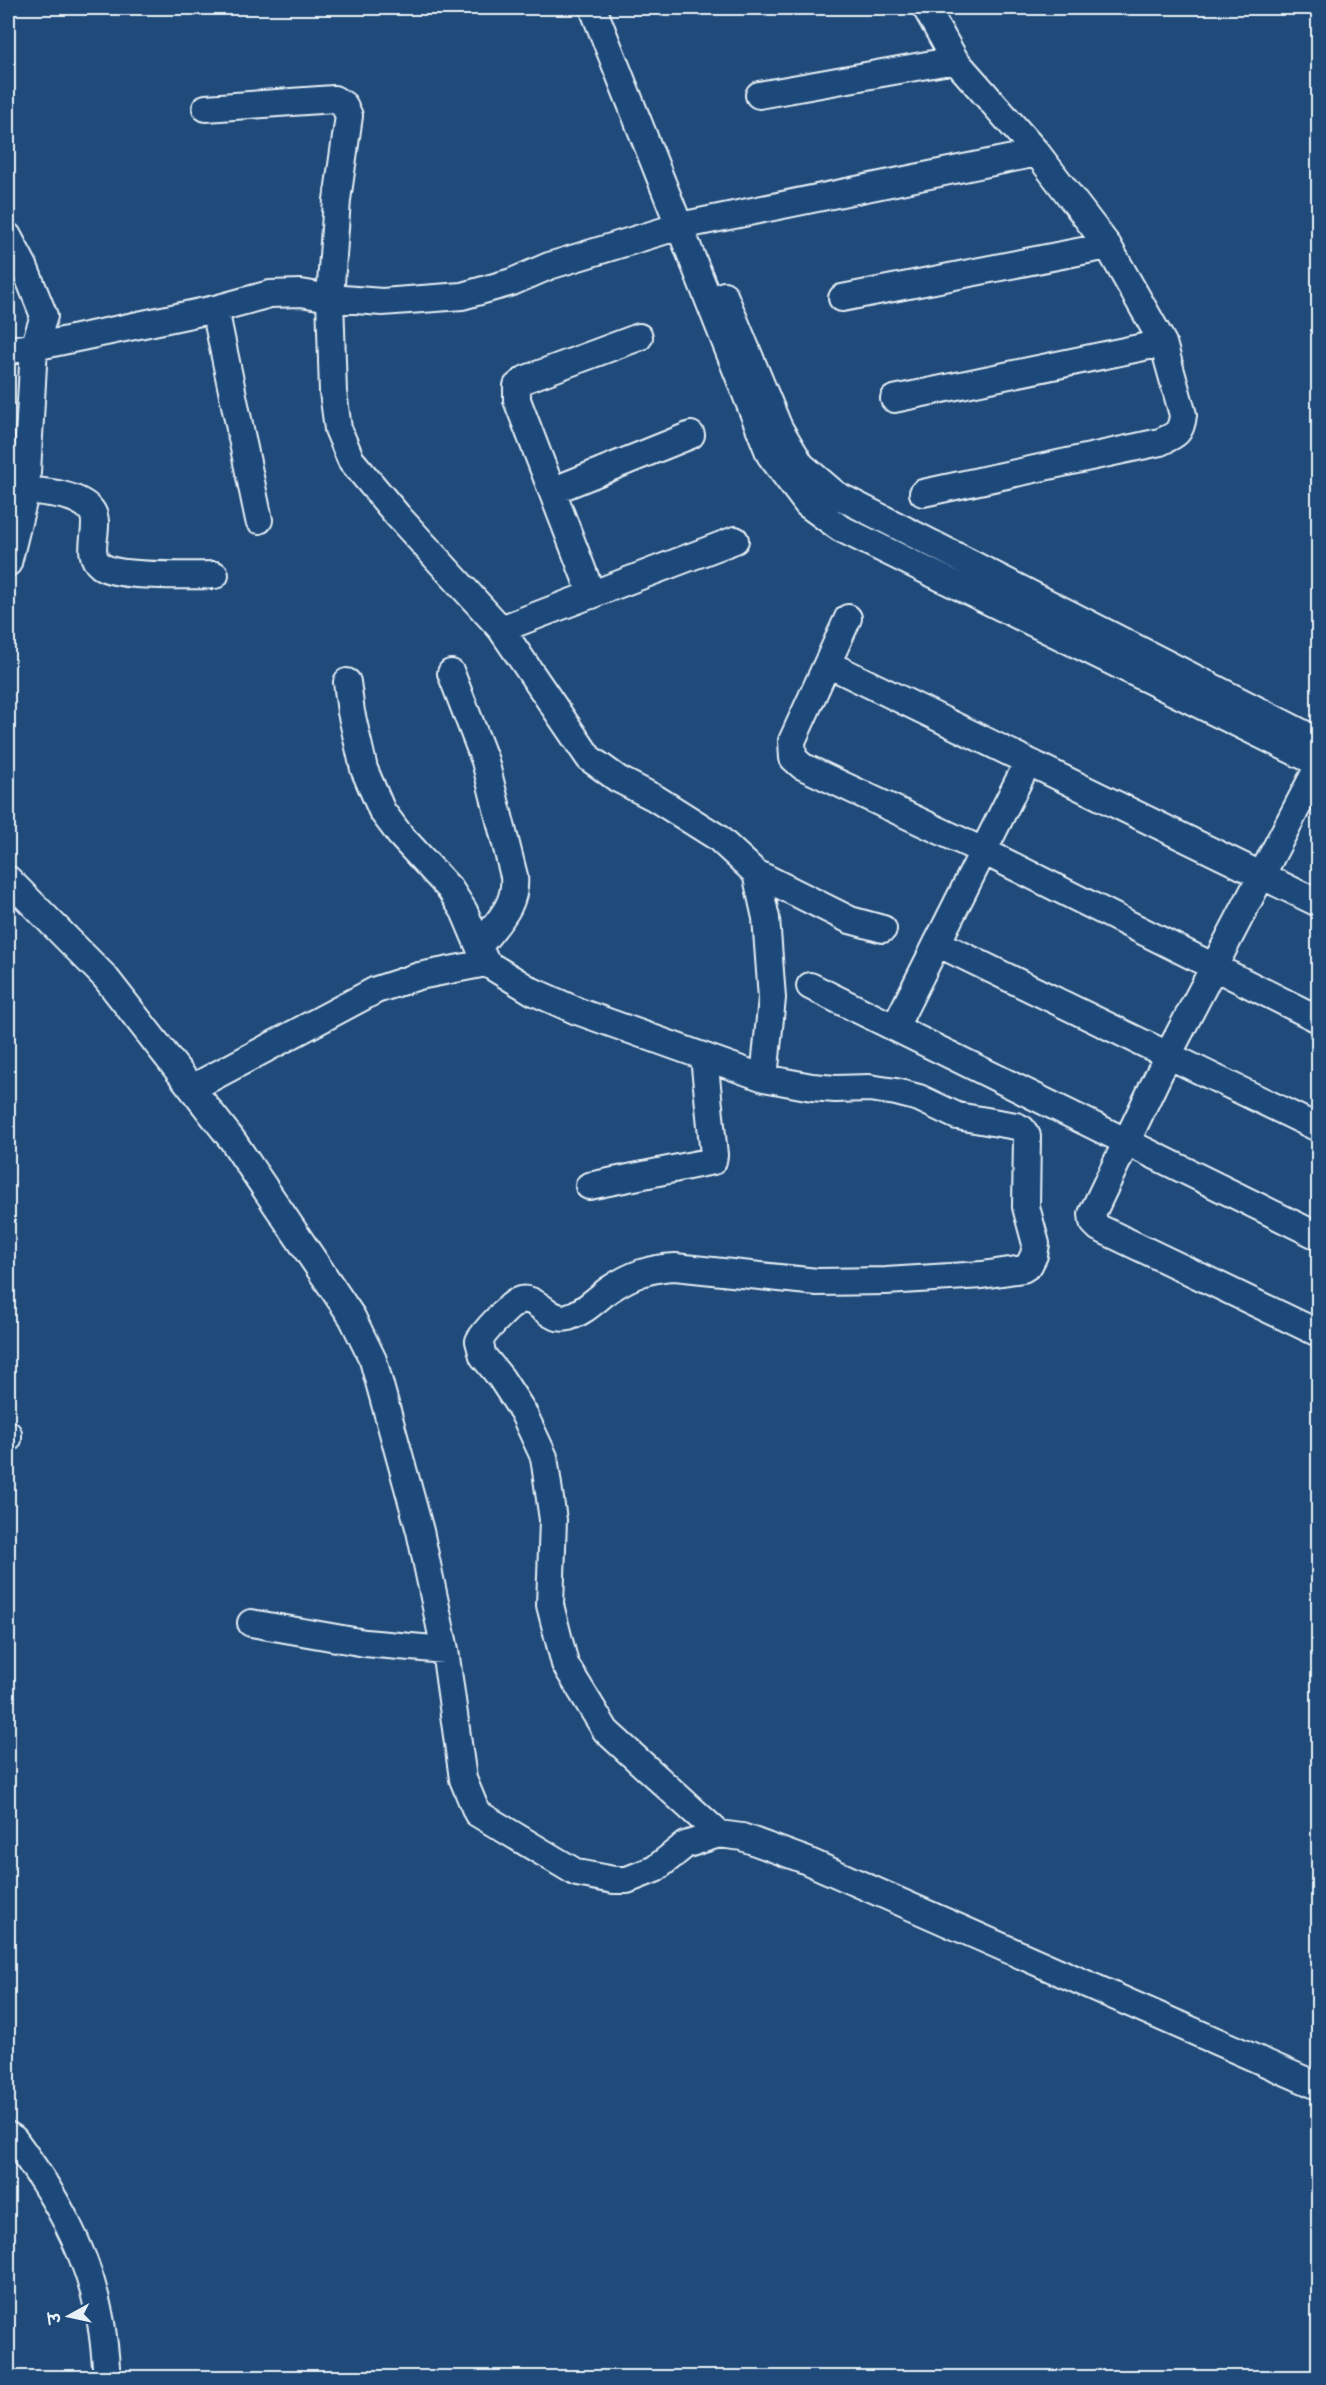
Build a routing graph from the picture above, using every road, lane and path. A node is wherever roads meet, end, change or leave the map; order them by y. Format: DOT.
graph roads {
  1 [pos="593,8"];
  2 [pos="612,8"];
  3 [pos="926,8"];
  4 [pos="955,60"];
  5 [pos="759,95"];
  6 [pos="206,108"];
  7 [pos="1036,153"];
  8 [pos="687,225"];
  9 [pos="8,236"];
  10 [pos="1108,246"];
  11 [pos="330,298"];
  12 [pos="842,298"];
  13 [pos="215,309"];
  14 [pos="639,337"];
  15 [pos="1163,343"];
  16 [pos="34,347"];
  17 [pos="8,350"];
  18 [pos="894,399"];
  19 [pos="691,435"];
  20 [pos="26,490"];
  21 [pos="552,491"];
  22 [pos="923,493"];
  23 [pos="259,520"];
  24 [pos="735,540"];
  25 [pos="8,562"];
  26 [pos="215,575"];
  27 [pos="592,595"];
  28 [pos="848,618"];
  29 [pos="501,629"];
  30 [pos="828,664"];
  31 [pos="451,673"];
  32 [pos="347,682"];
  33 [pos="1318,741"];
  34 [pos="1028,762"];
  35 [pos="1318,765"];
  36 [pos="983,851"];
  37 [pos="756,873"];
  38 [pos="1262,876"];
  39 [pos="8,879"];
  40 [pos="1318,903"];
  41 [pos="883,929"];
  42 [pos="937,943"];
  43 [pos="483,954"];
  44 [pos="1214,968"];
  45 [pos="810,986"];
  46 [pos="1318,1018"];
  47 [pos="895,1028"];
  48 [pos="1168,1055"];
  49 [pos="704,1058"];
  50 [pos="764,1077"];
  51 [pos="192,1089"];
  52 [pos="1318,1128"];
  53 [pos="1128,1143"];
  54 [pos="589,1186"];
  55 [pos="1318,1236"];
  56 [pos="1318,1333"];
  57 [pos="8,1434"];
  58 [pos="8,1439"];
  59 [pos="251,1623"];
  60 [pos="445,1650"];
  61 [pos="719,1834"];
  62 [pos="1318,2086"];
  63 [pos="8,2135"];
  64 [pos="108,2378"];
  1 -- 8 [label="street"];
  2 -- 8 [label="street"];
  3 -- 4 [label="street"];
  4 -- 5 [label="street"];
  4 -- 7 [label="street"];
  6 -- 11 [label="street"];
  7 -- 8 [label="street"];
  7 -- 10 [label="street"];
  8 -- 11 [label="street"];
  8 -- 33 [label="street"];
  8 -- 35 [label="street"];
  9 -- 16 [label="street"];
  10 -- 12 [label="street"];
  10 -- 15 [label="street"];
  11 -- 13 [label="street"];
  11 -- 29 [label="street"];
  13 -- 16 [label="street"];
  13 -- 23 [label="street"];
  14 -- 21 [label="street"];
  15 -- 18 [label="street"];
  15 -- 22 [label="street"];
  16 -- 17 [label="street"];
  16 -- 20 [label="street"];
  19 -- 21 [label="street"];
  20 -- 25 [label="street"];
  20 -- 26 [label="street"];
  21 -- 27 [label="street"];
  24 -- 27 [label="street"];
  27 -- 29 [label="street"];
  28 -- 30 [label="street"];
  29 -- 37 [label="street"];
  30 -- 34 [label="street"];
  30 -- 36 [label="street"];
  31 -- 43 [label="street"];
  32 -- 43 [label="street"];
  34 -- 36 [label="street"];
  34 -- 38 [label="street"];
  35 -- 38 [label="street"];
  36 -- 42 [label="street"];
  36 -- 44 [label="street"];
  37 -- 41 [label="street"];
  37 -- 50 [label="street"];
  38 -- 40 [label="street"];
  38 -- 44 [label="street"];
  39 -- 51 [label="street"];
  42 -- 47 [label="street"];
  42 -- 48 [label="street"];
  43 -- 49 [label="street"];
  43 -- 51 [label="street"];
  44 -- 46 [label="street"];
  44 -- 48 [label="street"];
  45 -- 47 [label="street"];
  47 -- 53 [label="street"];
  48 -- 52 [label="street"];
  48 -- 53 [label="street"];
  49 -- 50 [label="street"];
  49 -- 54 [label="street"];
  50 -- 61 [label="street"];
  51 -- 60 [label="street"];
  53 -- 55 [label="street"];
  53 -- 56 [label="street"];
  57 -- 58 [label="street"];
  59 -- 60 [label="street"];
  60 -- 61 [label="street"];
  61 -- 62 [label="street"];
  63 -- 64 [label="street"];
}
